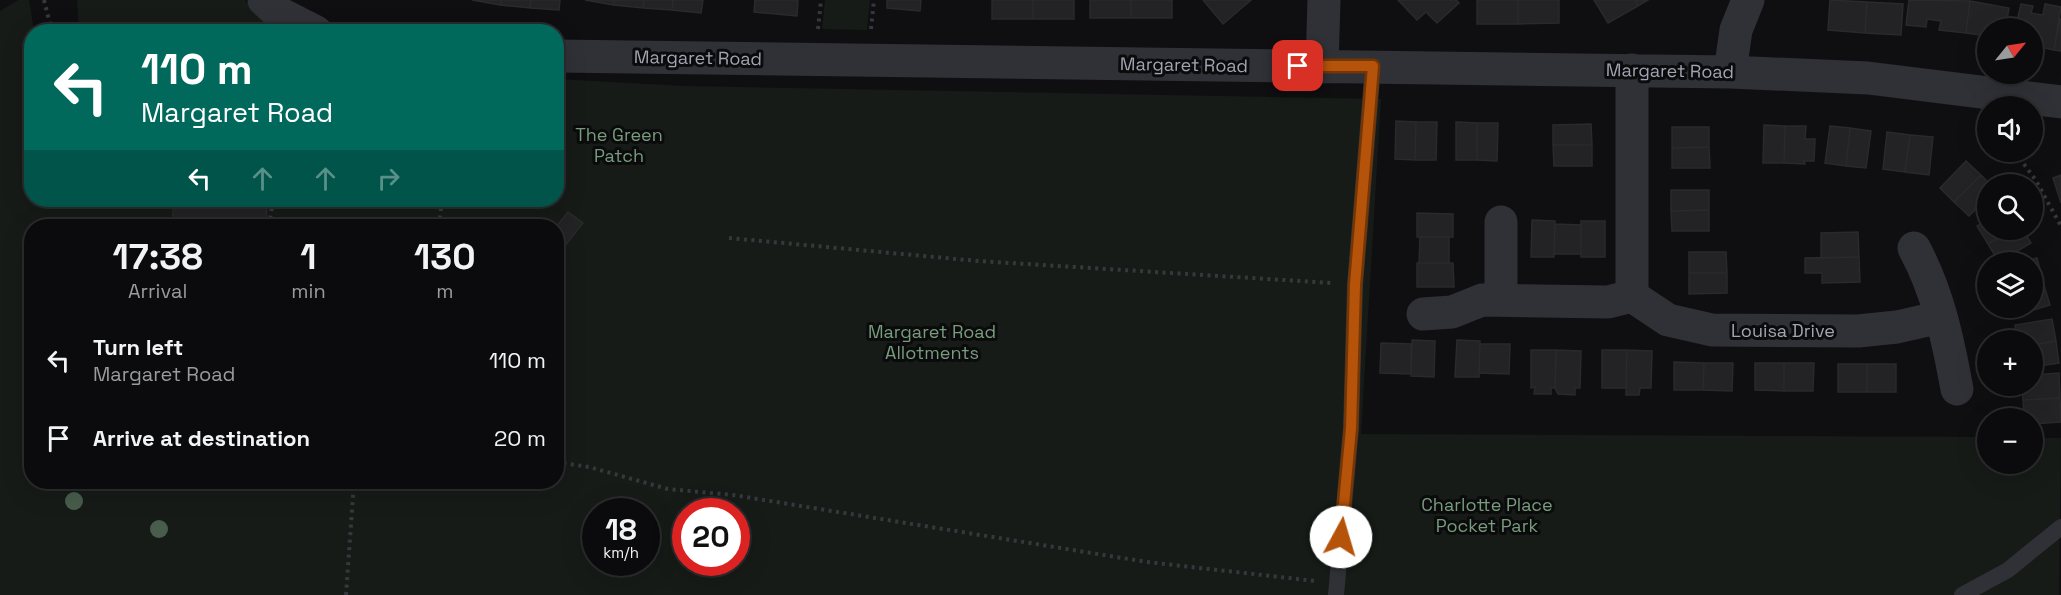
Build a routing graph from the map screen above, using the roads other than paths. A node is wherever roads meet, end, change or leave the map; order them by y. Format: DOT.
graph roads {
  1 [pos="264,0"];
  2 [pos="1324,0"];
  3 [pos="1748,0"];
  4 [pos="300,24"];
  5 [pos="564,56"];
  6 [pos="1373,66"];
  7 [pos="1322,67"];
  8 [pos="1632,70"];
  9 [pos="1730,72"];
  10 [pos="2061,102"];
  11 [pos="1501,222"];
  12 [pos="1914,248"];
  13 [pos="1632,296"];
  14 [pos="1501,300"];
  15 [pos="1423,314"];
  16 [pos="1941,317"];
  17 [pos="1957,389"];
  18 [pos="2061,527"];
  19 [pos="1336,588"];
  20 [pos="1962,595"];
  1 -- 4 [label="street"];
  2 -- 7 [label="street"];
  3 -- 9 [label="street"];
  5 -- 7 [label="street, Margaret Road"];
  6 -- 7 [label="street, Margaret Road"];
  6 -- 8 [label="street, Margaret Road"];
  6 -- 19 [label="lane"];
  8 -- 9 [label="street, Margaret Road"];
  8 -- 13 [label="street"];
  9 -- 10 [label="street, Margaret Road"];
  11 -- 14 [label="street"];
  12 -- 16 [label="street"];
  13 -- 14 [label="street"];
  13 -- 16 [label="street, Louisa Drive"];
  14 -- 15 [label="street"];
  16 -- 17 [label="street"];
  18 -- 20 [label="lane"];
}
